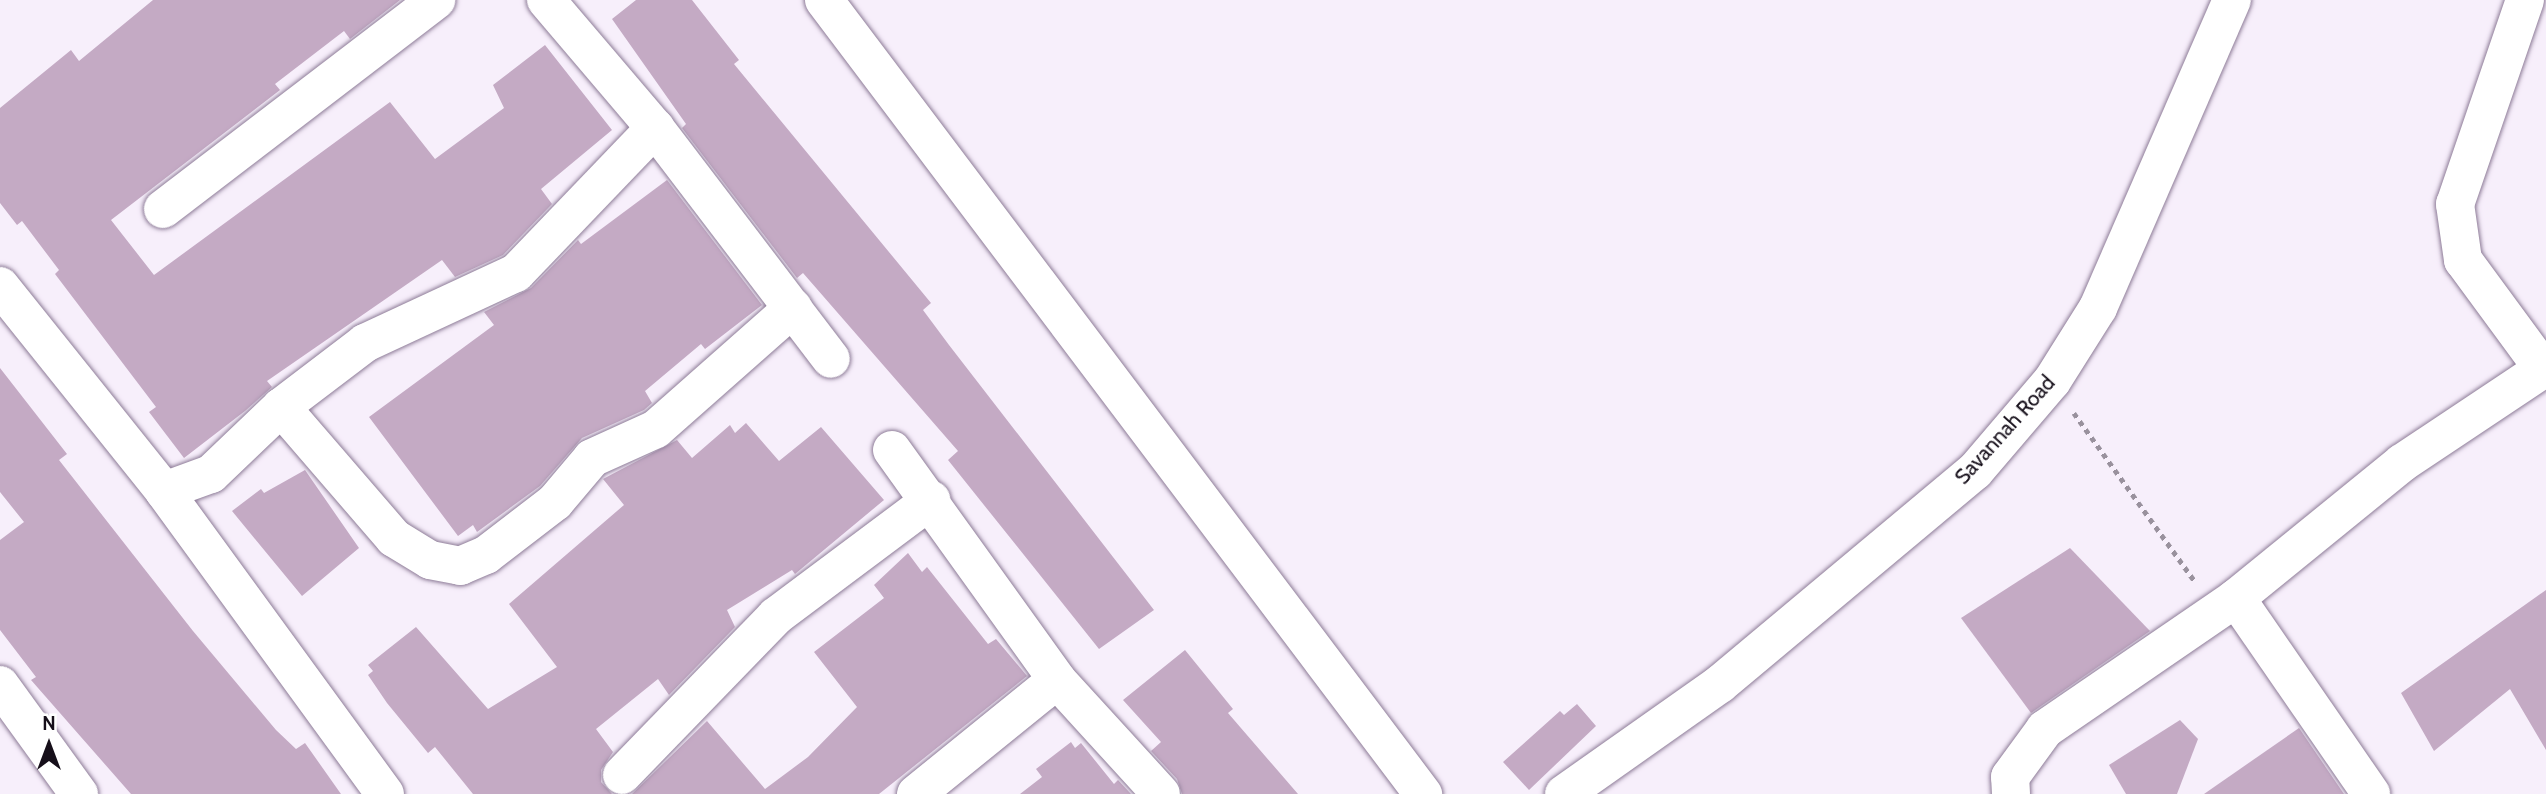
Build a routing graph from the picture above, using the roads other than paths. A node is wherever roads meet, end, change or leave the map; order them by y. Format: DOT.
graph roads {
  1 [pos="436,0"];
  2 [pos="546,0"];
  3 [pos="824,0"];
  4 [pos="2232,0"];
  5 [pos="2525,0"];
  6 [pos="655,128"];
  7 [pos="163,209"];
  8 [pos="0,286"];
  9 [pos="793,308"];
  10 [pos="831,359"];
  11 [pos="2545,368"];
  12 [pos="281,407"];
  13 [pos="892,450"];
  14 [pos="164,491"];
  15 [pos="931,500"];
  16 [pos="2226,604"];
  17 [pos="1057,680"];
  18 [pos="0,685"];
  19 [pos="622,775"];
  20 [pos="79,794"];
  21 [pos="385,794"];
  22 [pos="916,794"];
  23 [pos="1161,794"];
  24 [pos="1423,794"];
  25 [pos="1564,794"];
  26 [pos="2011,794"];
  27 [pos="2371,794"];
  1 -- 7 [label="street"];
  2 -- 6 [label="street"];
  3 -- 24 [label="street"];
  4 -- 25 [label="street, Savannah Road"];
  5 -- 11 [label="street"];
  6 -- 9 [label="street"];
  6 -- 12 [label="street"];
  8 -- 14 [label="street"];
  9 -- 10 [label="street"];
  9 -- 12 [label="street"];
  11 -- 16 [label="street"];
  12 -- 14 [label="street"];
  13 -- 15 [label="street"];
  14 -- 21 [label="street"];
  15 -- 17 [label="street"];
  15 -- 19 [label="street"];
  16 -- 26 [label="street"];
  16 -- 27 [label="street"];
  17 -- 22 [label="street"];
  17 -- 23 [label="street"];
  18 -- 20 [label="street"];
}
